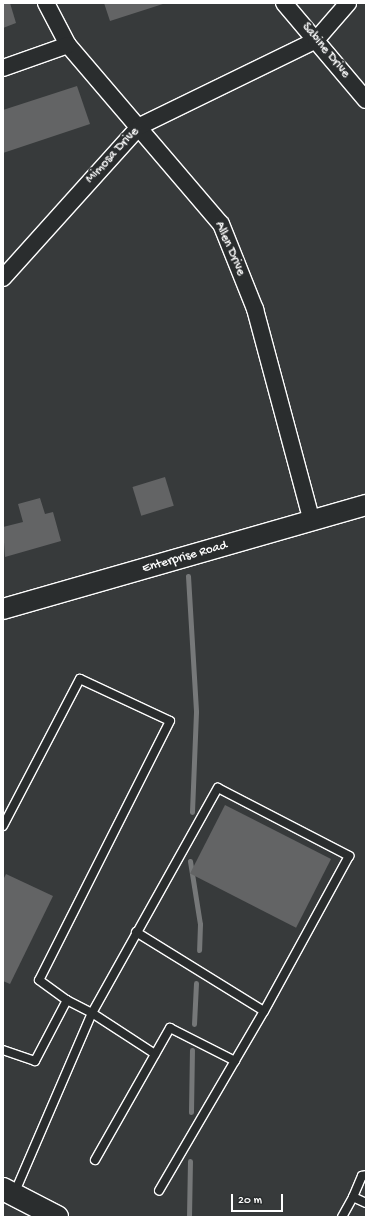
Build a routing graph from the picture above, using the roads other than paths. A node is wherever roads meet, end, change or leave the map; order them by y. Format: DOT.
graph roads {
  1 [pos="46,3"];
  2 [pos="284,3"];
  3 [pos="348,3"];
  4 [pos="316,40"];
  5 [pos="68,45"];
  6 [pos="3,68"];
  7 [pos="366,100"];
  8 [pos="140,126"];
  9 [pos="3,278"];
  10 [pos="366,505"];
  11 [pos="312,522"];
  12 [pos="3,609"];
  13 [pos="3,826"];
  14 [pos="136,932"];
  15 [pos="67,1000"];
  16 [pos="264,1011"];
  17 [pos="92,1013"];
  18 [pos="3,1050"];
  19 [pos="155,1054"];
  20 [pos="235,1061"];
  21 [pos="95,1160"];
  22 [pos="366,1175"];
  23 [pos="159,1191"];
  24 [pos="8,1192"];
  25 [pos="353,1197"];
  26 [pos="366,1203"];
  27 [pos="57,1217"];
  28 [pos="342,1217"];
  1 -- 5 [label="street, Allen Drive"];
  2 -- 4 [label="street, Sabine Drive"];
  3 -- 4 [label="street"];
  4 -- 7 [label="street, Sabine Drive"];
  4 -- 8 [label="street, Mimosa Drive"];
  5 -- 6 [label="street"];
  5 -- 8 [label="street, Allen Drive"];
  8 -- 9 [label="street, Mimosa Drive"];
  8 -- 11 [label="street, Allen Drive"];
  10 -- 11 [label="street, Enterprise Road"];
  11 -- 12 [label="street, Enterprise Road"];
  13 -- 15 [label="lane"];
  14 -- 16 [label="lane"];
  14 -- 16 [label="lane"];
  14 -- 17 [label="lane"];
  15 -- 17 [label="lane"];
  15 -- 18 [label="lane"];
  16 -- 20 [label="lane"];
  17 -- 19 [label="lane"];
  17 -- 24 [label="lane"];
  19 -- 20 [label="lane"];
  19 -- 21 [label="lane"];
  20 -- 23 [label="lane"];
  22 -- 25 [label="lane"];
  24 -- 27 [label="main road"];
  25 -- 26 [label="lane"];
  25 -- 28 [label="lane"];
}
